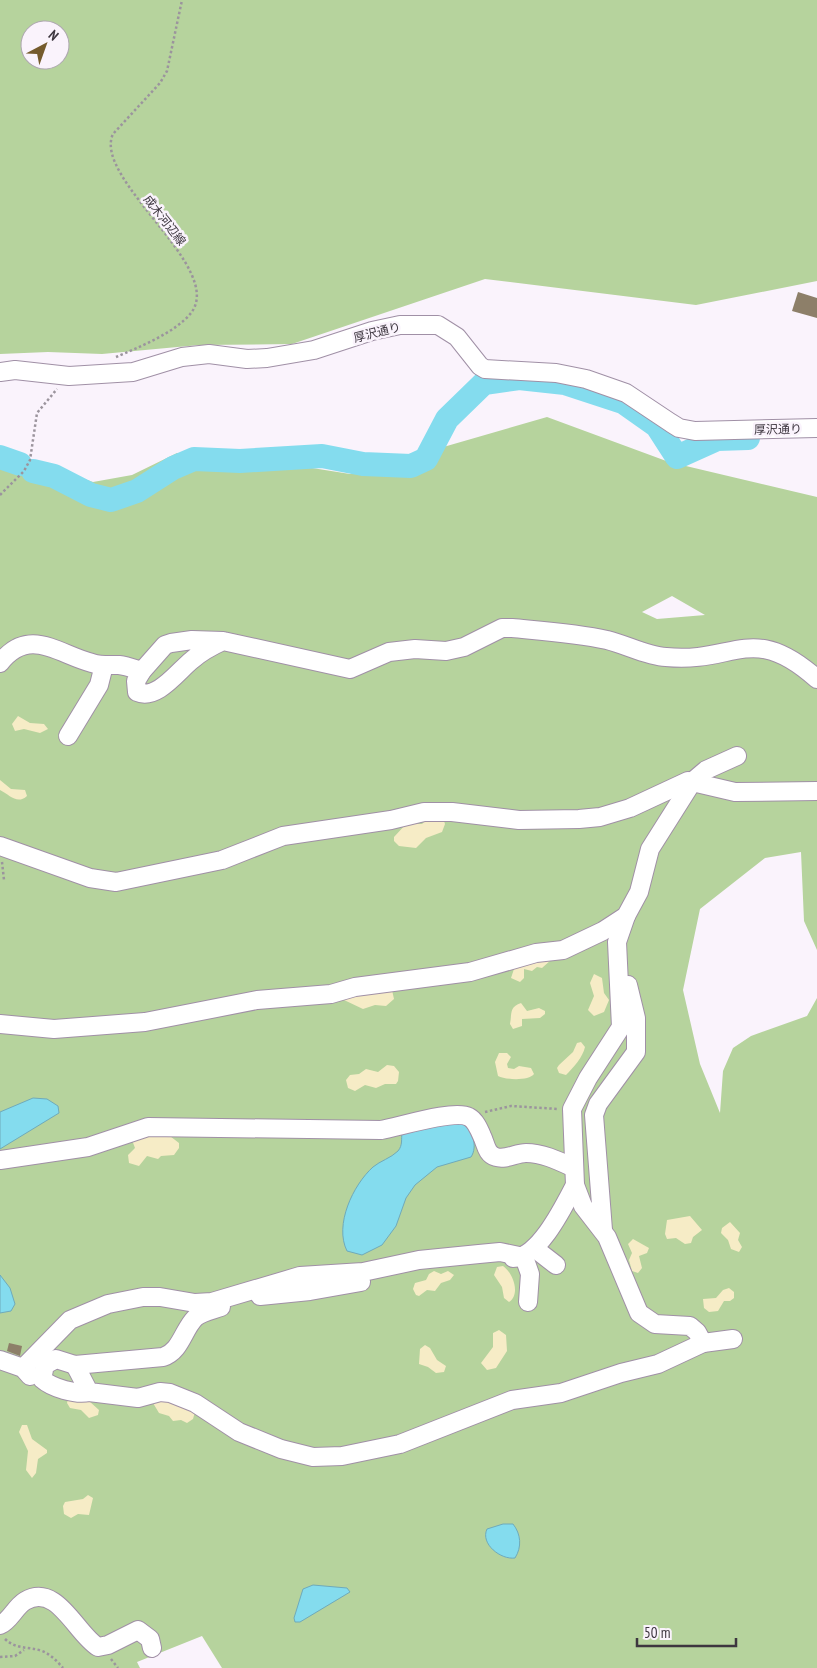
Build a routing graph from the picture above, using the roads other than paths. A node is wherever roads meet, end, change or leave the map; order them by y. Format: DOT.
graph roads {
  1 [pos="0,372"];
  2 [pos="817,428"];
  3 [pos="223,642"];
  4 [pos="0,663"];
  5 [pos="104,665"];
  6 [pos="142,671"];
  7 [pos="817,679"];
  8 [pos="68,736"];
  9 [pos="737,756"];
  10 [pos="693,781"];
  11 [pos="817,791"];
  12 [pos="0,846"];
  13 [pos="626,916"];
  14 [pos="618,968"];
  15 [pos="0,1024"];
  16 [pos="0,1160"];
  17 [pos="575,1177"];
  18 [pos="603,1230"];
  19 [pos="529,1253"];
  20 [pos="556,1265"];
  21 [pos="240,1301"];
  22 [pos="212,1302"];
  23 [pos="528,1302"];
  24 [pos="733,1339"];
  25 [pos="703,1343"];
  26 [pos="0,1360"];
  27 [pos="75,1365"];
  28 [pos="24,1368"];
  29 [pos="42,1379"];
  30 [pos="89,1392"];
  31 [pos="0,1625"];
  32 [pos="152,1648"];
  1 -- 2 [label="street, 厚沢通り"];
  3 -- 6 [label="street"];
  3 -- 6 [label="street"];
  3 -- 7 [label="street"];
  4 -- 5 [label="street"];
  5 -- 6 [label="street"];
  5 -- 8 [label="street"];
  9 -- 10 [label="street"];
  10 -- 11 [label="street"];
  10 -- 12 [label="street"];
  10 -- 13 [label="street"];
  13 -- 14 [label="street"];
  13 -- 15 [label="street"];
  14 -- 17 [label="street"];
  14 -- 18 [label="street"];
  16 -- 17 [label="street"];
  17 -- 18 [label="street"];
  17 -- 19 [label="street"];
  18 -- 25 [label="street"];
  19 -- 20 [label="street"];
  19 -- 21 [label="street"];
  19 -- 22 [label="street"];
  19 -- 23 [label="street"];
  21 -- 22 [label="street"];
  21 -- 27 [label="street"];
  22 -- 28 [label="street"];
  24 -- 25 [label="street"];
  25 -- 30 [label="street"];
  26 -- 28 [label="street"];
  27 -- 29 [label="street"];
  27 -- 30 [label="street"];
  28 -- 29 [label="street"];
  29 -- 30 [label="street"];
  31 -- 32 [label="street"];
}
